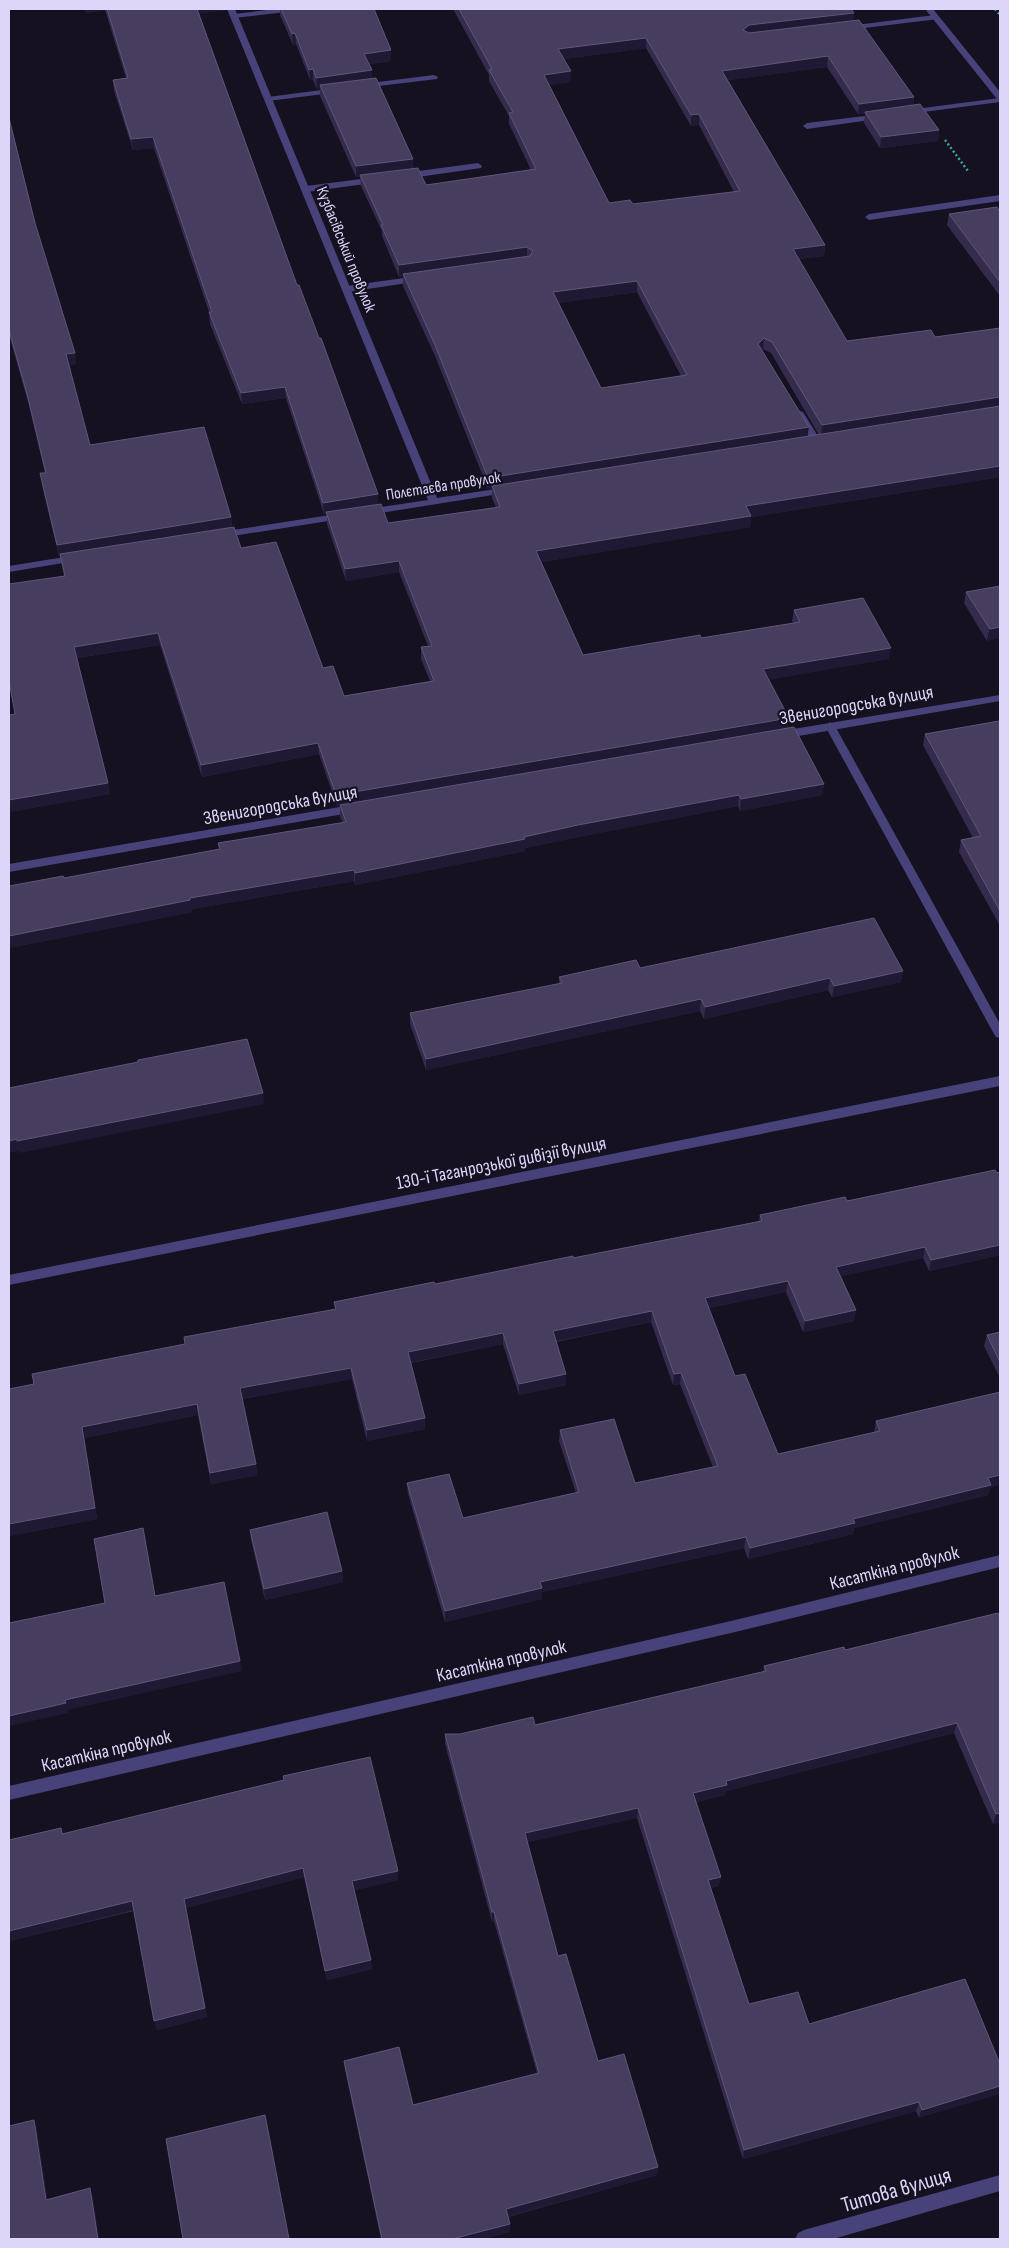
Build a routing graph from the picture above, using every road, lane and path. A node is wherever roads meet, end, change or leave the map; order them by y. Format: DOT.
graph roads {
  1 [pos="294,9"];
  2 [pos="929,9"];
  3 [pos="995,9"];
  4 [pos="232,12"];
  5 [pos="1000,15"];
  6 [pos="934,17"];
  7 [pos="842,29"];
  8 [pos="434,77"];
  9 [pos="356,87"];
  10 [pos="346,88"];
  11 [pos="268,99"];
  12 [pos="1000,99"];
  13 [pos="903,113"];
  14 [pos="894,114"];
  15 [pos="807,126"];
  16 [pos="478,166"];
  17 [pos="392,178"];
  18 [pos="382,179"];
  19 [pos="306,189"];
  20 [pos="1000,198"];
  21 [pos="869,217"];
  22 [pos="432,277"];
  23 [pos="347,289"];
  24 [pos="792,402"];
  25 [pos="816,441"];
  26 [pos="522,488"];
  27 [pos="434,502"];
  28 [pos="212,537"];
  29 [pos="86,556"];
  30 [pos="9,569"];
  31 [pos="1000,698"];
  32 [pos="830,726"];
  33 [pos="771,736"];
  34 [pos="370,806"];
  35 [pos="9,868"];
  36 [pos="1000,1034"];
  37 [pos="1000,1081"];
  38 [pos="9,1280"];
  39 [pos="1000,1561"];
  40 [pos="9,1793"];
  41 [pos="1000,2183"];
  42 [pos="804,2239"];
  1 -- 4 [label="street"];
  2 -- 6 [label="street"];
  3 -- 5 [label="path"];
  4 -- 11 [label="street, Кузбасівський провулок"];
  6 -- 7 [label="street"];
  6 -- 12 [label="street"];
  8 -- 9 [label="street"];
  10 -- 11 [label="street"];
  11 -- 19 [label="street, Кузбасівський провулок"];
  12 -- 13 [label="street"];
  14 -- 15 [label="street"];
  16 -- 17 [label="street"];
  18 -- 19 [label="street"];
  19 -- 23 [label="street, Кузбасівський провулок"];
  20 -- 21 [label="street"];
  22 -- 23 [label="street"];
  23 -- 27 [label="street, Кузбасівський провулок"];
  24 -- 25 [label="street"];
  26 -- 27 [label="street, Полєтаєва провулок"];
  27 -- 28 [label="street, Полєтаєва провулок"];
  29 -- 30 [label="street"];
  31 -- 32 [label="street, Звенигородська вулиця"];
  32 -- 33 [label="street, Звенигородська вулиця"];
  32 -- 36 [label="street"];
  34 -- 35 [label="street, Звенигородська вулиця"];
  37 -- 38 [label="street, 130-ї Таганрозької дивізії вулиця"];
  39 -- 40 [label="street, Касаткіна провулок"];
  41 -- 42 [label="street, Титова вулиця"];
}
